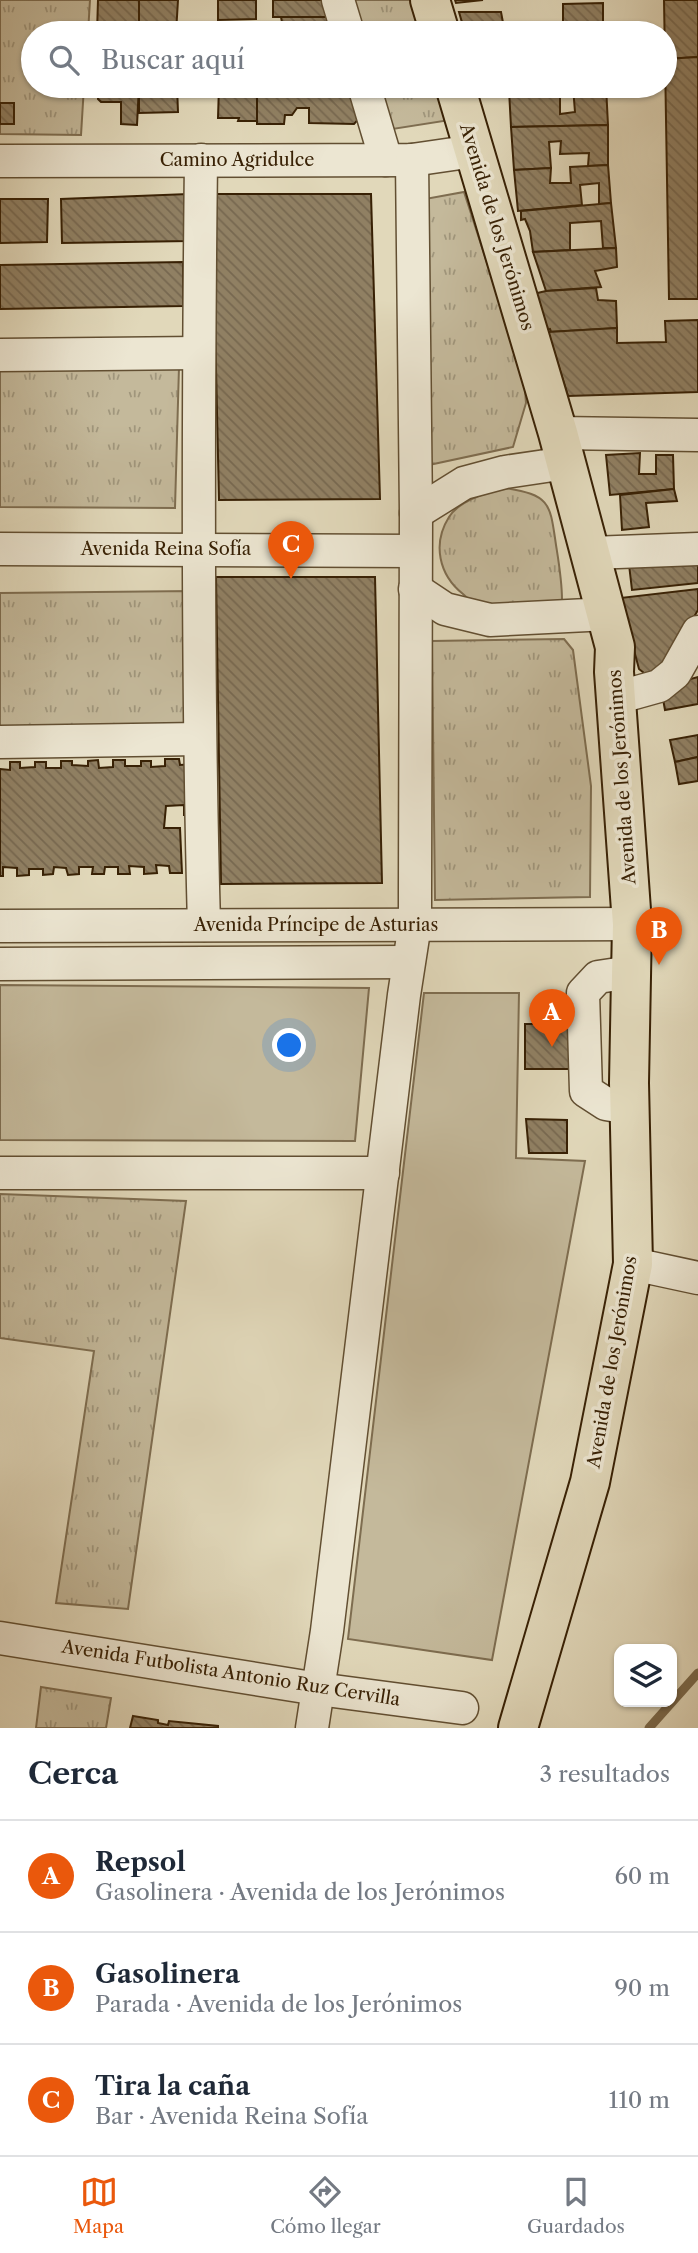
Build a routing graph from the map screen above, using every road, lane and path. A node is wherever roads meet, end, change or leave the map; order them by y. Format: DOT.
graph roads {
  1 [pos="338,0"];
  2 [pos="430,0"];
  3 [pos="344,21"];
  4 [pos="436,21"];
  5 [pos="370,98"];
  6 [pos="459,98"];
  7 [pos="474,151"];
  8 [pos="201,160"];
  9 [pos="399,160"];
  10 [pos="0,161"];
  11 [pos="198,353"];
  12 [pos="0,355"];
  13 [pos="698,435"];
  14 [pos="562,448"];
  15 [pos="416,513"];
  16 [pos="198,548"];
  17 [pos="0,549"];
  18 [pos="698,549"];
  19 [pos="415,551"];
  20 [pos="591,553"];
  21 [pos="415,589"];
  22 [pos="608,614"];
  23 [pos="698,632"];
  24 [pos="616,698"];
  25 [pos="199,739"];
  26 [pos="0,742"];
  27 [pos="415,924"];
  28 [pos="632,924"];
  29 [pos="204,925"];
  30 [pos="0,926"];
  31 [pos="408,962"];
  32 [pos="0,964"];
  33 [pos="0,1172"];
  34 [pos="383,1173"];
  35 [pos="633,1264"];
  36 [pos="698,1278"];
  37 [pos="0,1638"];
  38 [pos="318,1689"];
  39 [pos="462,1708"];
  40 [pos="312,1728"];
  41 [pos="518,1728"];
  1 -- 3 [label="street"];
  2 -- 4 [label="main road"];
  5 -- 9 [label="street"];
  6 -- 7 [label="main road, Avenida de los Jerónimos"];
  7 -- 9 [label="street, Camino Agridulce"];
  7 -- 14 [label="main road, Avenida de los Jerónimos"];
  8 -- 9 [label="street, Camino Agridulce"];
  8 -- 10 [label="street, Camino Agridulce"];
  8 -- 11 [label="street"];
  9 -- 15 [label="street"];
  11 -- 12 [label="street"];
  11 -- 16 [label="street"];
  13 -- 14 [label="street"];
  14 -- 15 [label="street"];
  14 -- 20 [label="main road, Avenida de los Jerónimos"];
  15 -- 19 [label="street"];
  16 -- 17 [label="street, Avenida Reina Sofía"];
  16 -- 19 [label="street, Avenida Reina Sofía"];
  16 -- 25 [label="street"];
  18 -- 20 [label="street"];
  19 -- 21 [label="street"];
  20 -- 22 [label="main road, Avenida de los Jerónimos"];
  21 -- 22 [label="street"];
  21 -- 27 [label="street"];
  22 -- 24 [label="main road, Avenida de los Jerónimos"];
  23 -- 24 [label="street"];
  24 -- 28 [label="main road, Avenida de los Jerónimos"];
  25 -- 26 [label="street"];
  25 -- 29 [label="street"];
  27 -- 28 [label="street, Avenida Príncipe de Asturias"];
  27 -- 29 [label="street, Avenida Príncipe de Asturias"];
  27 -- 31 [label="street"];
  28 -- 35 [label="main road, Avenida de los Jerónimos"];
  29 -- 30 [label="street, Avenida Príncipe de Asturias"];
  31 -- 32 [label="street"];
  31 -- 34 [label="street"];
  33 -- 34 [label="street"];
  34 -- 38 [label="street"];
  35 -- 36 [label="street"];
  35 -- 41 [label="main road, Avenida de los Jerónimos"];
  37 -- 38 [label="street, Avenida Futbolista Antonio Ruz Cervilla"];
  38 -- 39 [label="street, Avenida Futbolista Antonio Ruz Cervilla"];
  38 -- 40 [label="street"];
}
